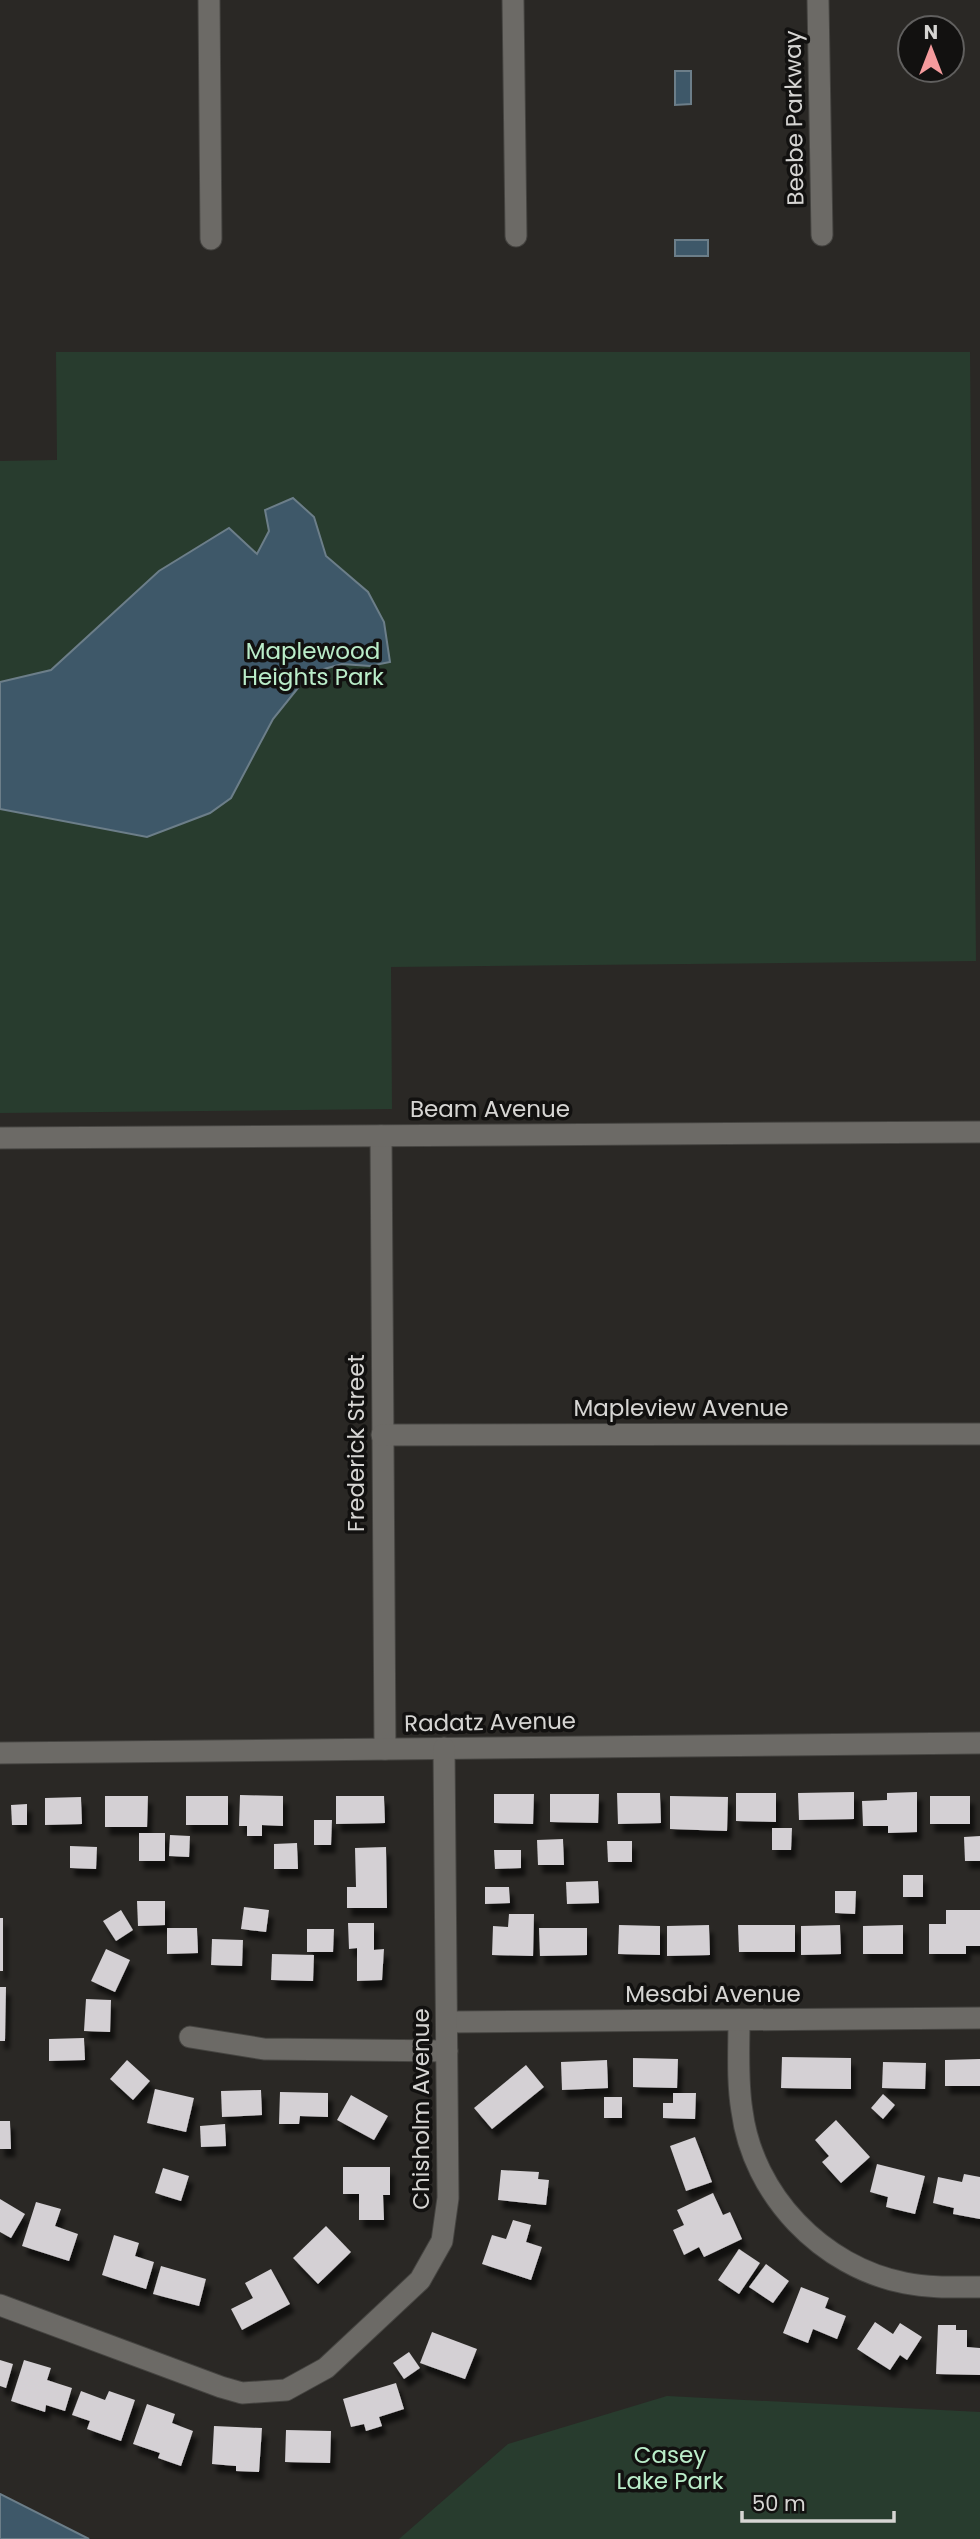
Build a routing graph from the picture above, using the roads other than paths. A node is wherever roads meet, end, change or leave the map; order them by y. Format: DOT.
graph roads {
  1 [pos="209,0"];
  2 [pos="513,0"];
  3 [pos="818,0"];
  4 [pos="822,235"];
  5 [pos="516,236"];
  6 [pos="211,239"];
  7 [pos="980,1132"];
  8 [pos="381,1136"];
  9 [pos="0,1138"];
  10 [pos="980,1434"];
  11 [pos="382,1435"];
  12 [pos="980,1742"];
  13 [pos="444,1748"];
  14 [pos="385,1749"];
  15 [pos="0,1754"];
  16 [pos="980,2018"];
  17 [pos="739,2020"];
  18 [pos="447,2022"];
  19 [pos="190,2037"];
  20 [pos="447,2051"];
  21 [pos="980,2287"];
  22 [pos="0,2305"];
  1 -- 6 [label="street"];
  2 -- 5 [label="street"];
  3 -- 4 [label="street, Beebe Parkway"];
  7 -- 8 [label="street, Beam Avenue"];
  8 -- 9 [label="street, Beam Avenue"];
  8 -- 11 [label="street, Frederick Street"];
  10 -- 11 [label="street, Mapleview Avenue"];
  11 -- 14 [label="street, Frederick Street"];
  12 -- 13 [label="street, Radatz Avenue"];
  13 -- 14 [label="street, Radatz Avenue"];
  13 -- 18 [label="street, Chisholm Avenue"];
  14 -- 15 [label="street, Radatz Avenue"];
  16 -- 17 [label="street, Mesabi Avenue"];
  17 -- 18 [label="street, Mesabi Avenue"];
  17 -- 21 [label="street"];
  18 -- 20 [label="street, Chisholm Avenue"];
  19 -- 20 [label="street"];
  20 -- 22 [label="street, Chisholm Avenue"];
}
